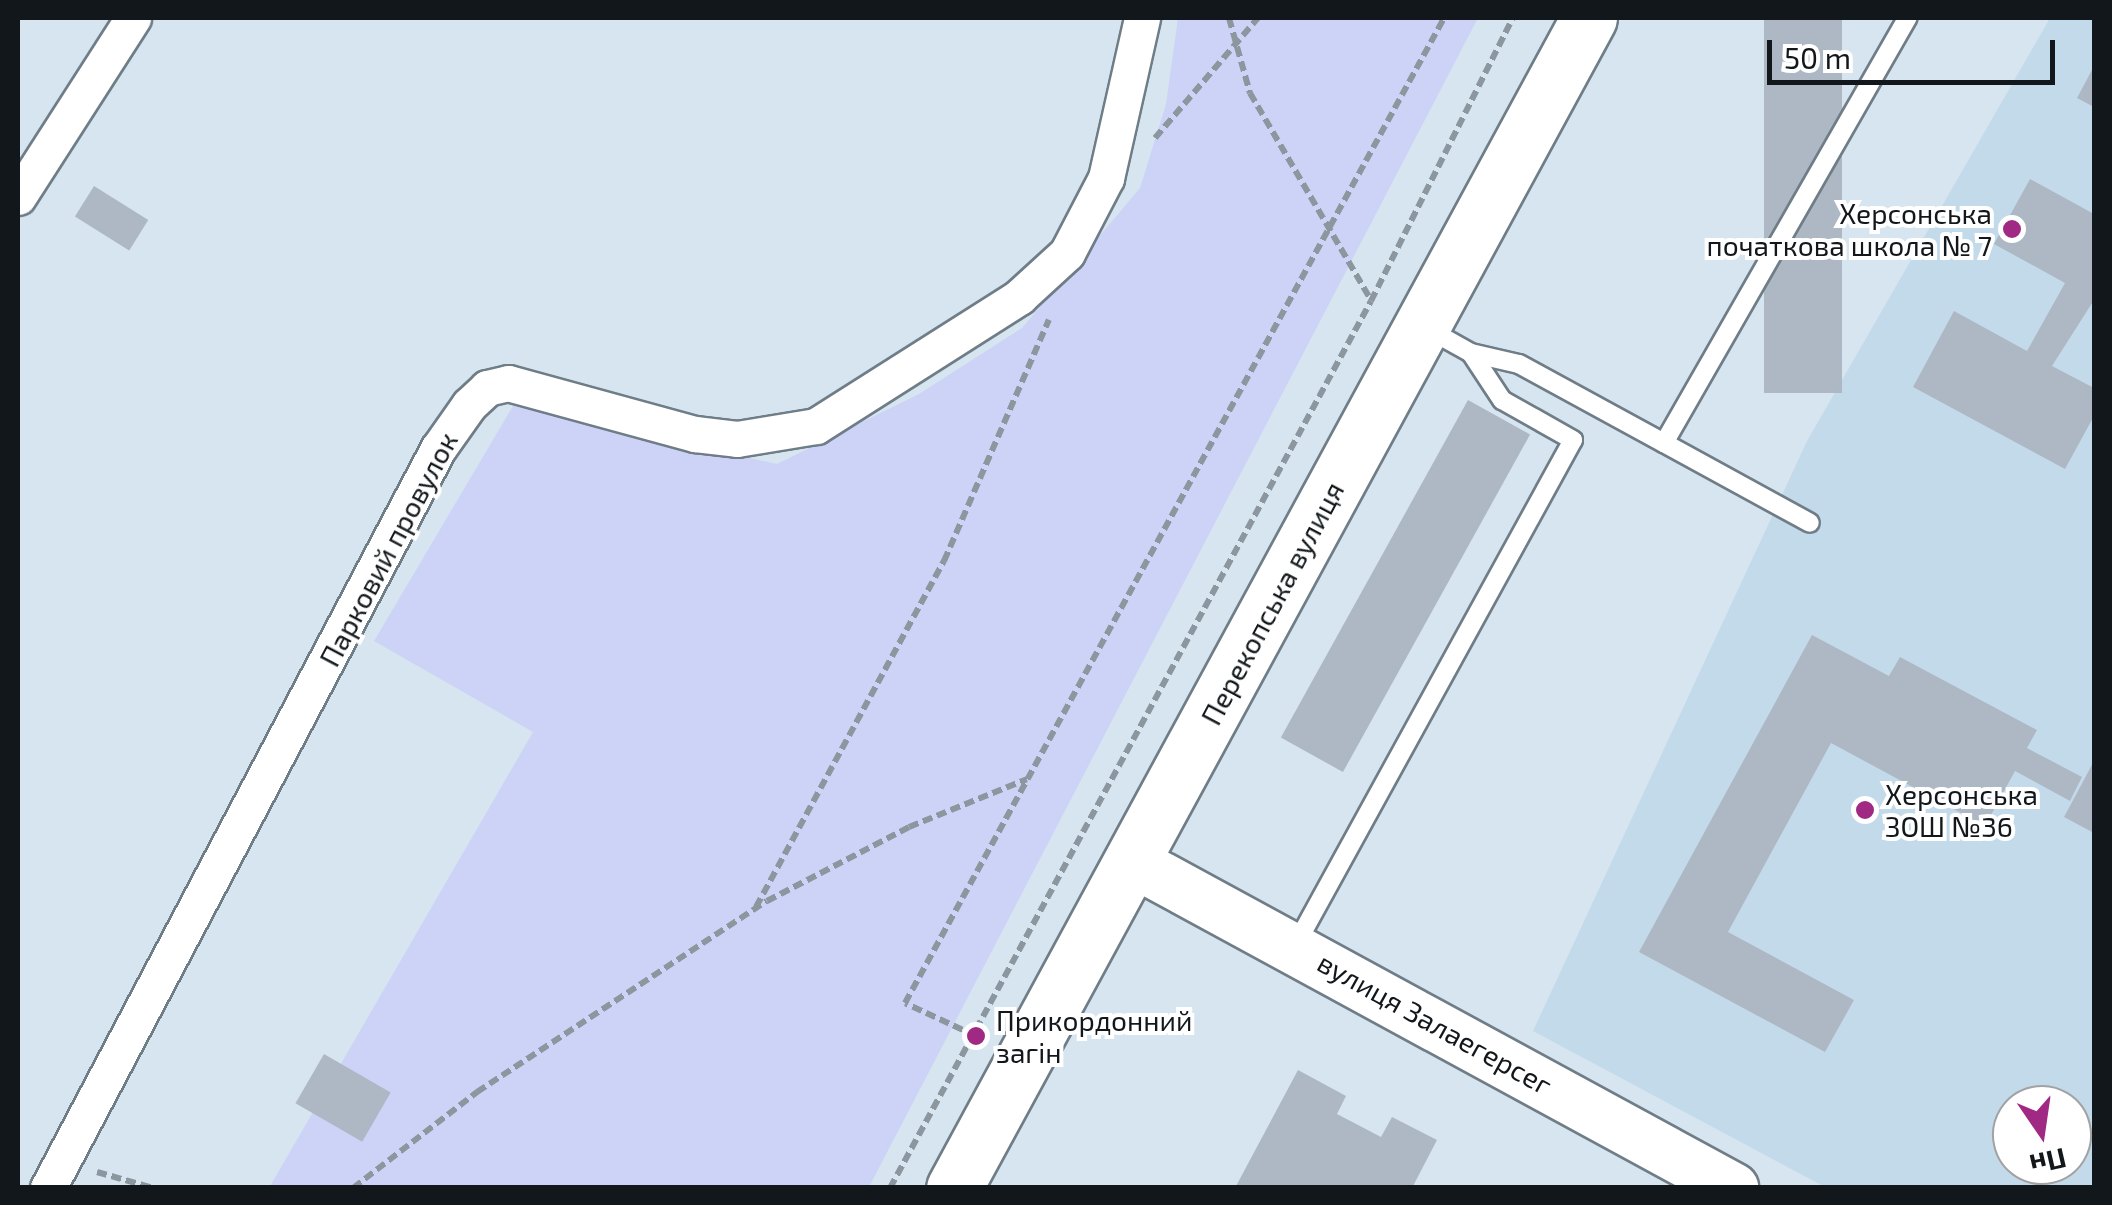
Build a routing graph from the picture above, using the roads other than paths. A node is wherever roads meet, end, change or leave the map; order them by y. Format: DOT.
graph roads {
  1 [pos="133,18"];
  2 [pos="1142,18"];
  3 [pos="1588,18"];
  4 [pos="1907,18"];
  5 [pos="18,197"];
  6 [pos="1421,325"];
  7 [pos="1470,353"];
  8 [pos="1664,443"];
  9 [pos="1810,523"];
  10 [pos="1134,863"];
  11 [pos="1294,946"];
  12 [pos="48,1188"];
  13 [pos="954,1188"];
  14 [pos="1733,1188"];
  1 -- 5 [label="street"];
  2 -- 12 [label="street, Парковий провулок"];
  3 -- 6 [label="main road, Перекопська вулиця"];
  4 -- 8 [label="lane"];
  6 -- 7 [label="lane"];
  6 -- 10 [label="main road, Перекопська вулиця"];
  7 -- 8 [label="lane"];
  7 -- 11 [label="lane"];
  8 -- 9 [label="lane"];
  10 -- 11 [label="main road, вулиця Залаегерсег"];
  10 -- 13 [label="main road, Перекопська вулиця"];
  11 -- 14 [label="main road, вулиця Залаегерсег"];
}
